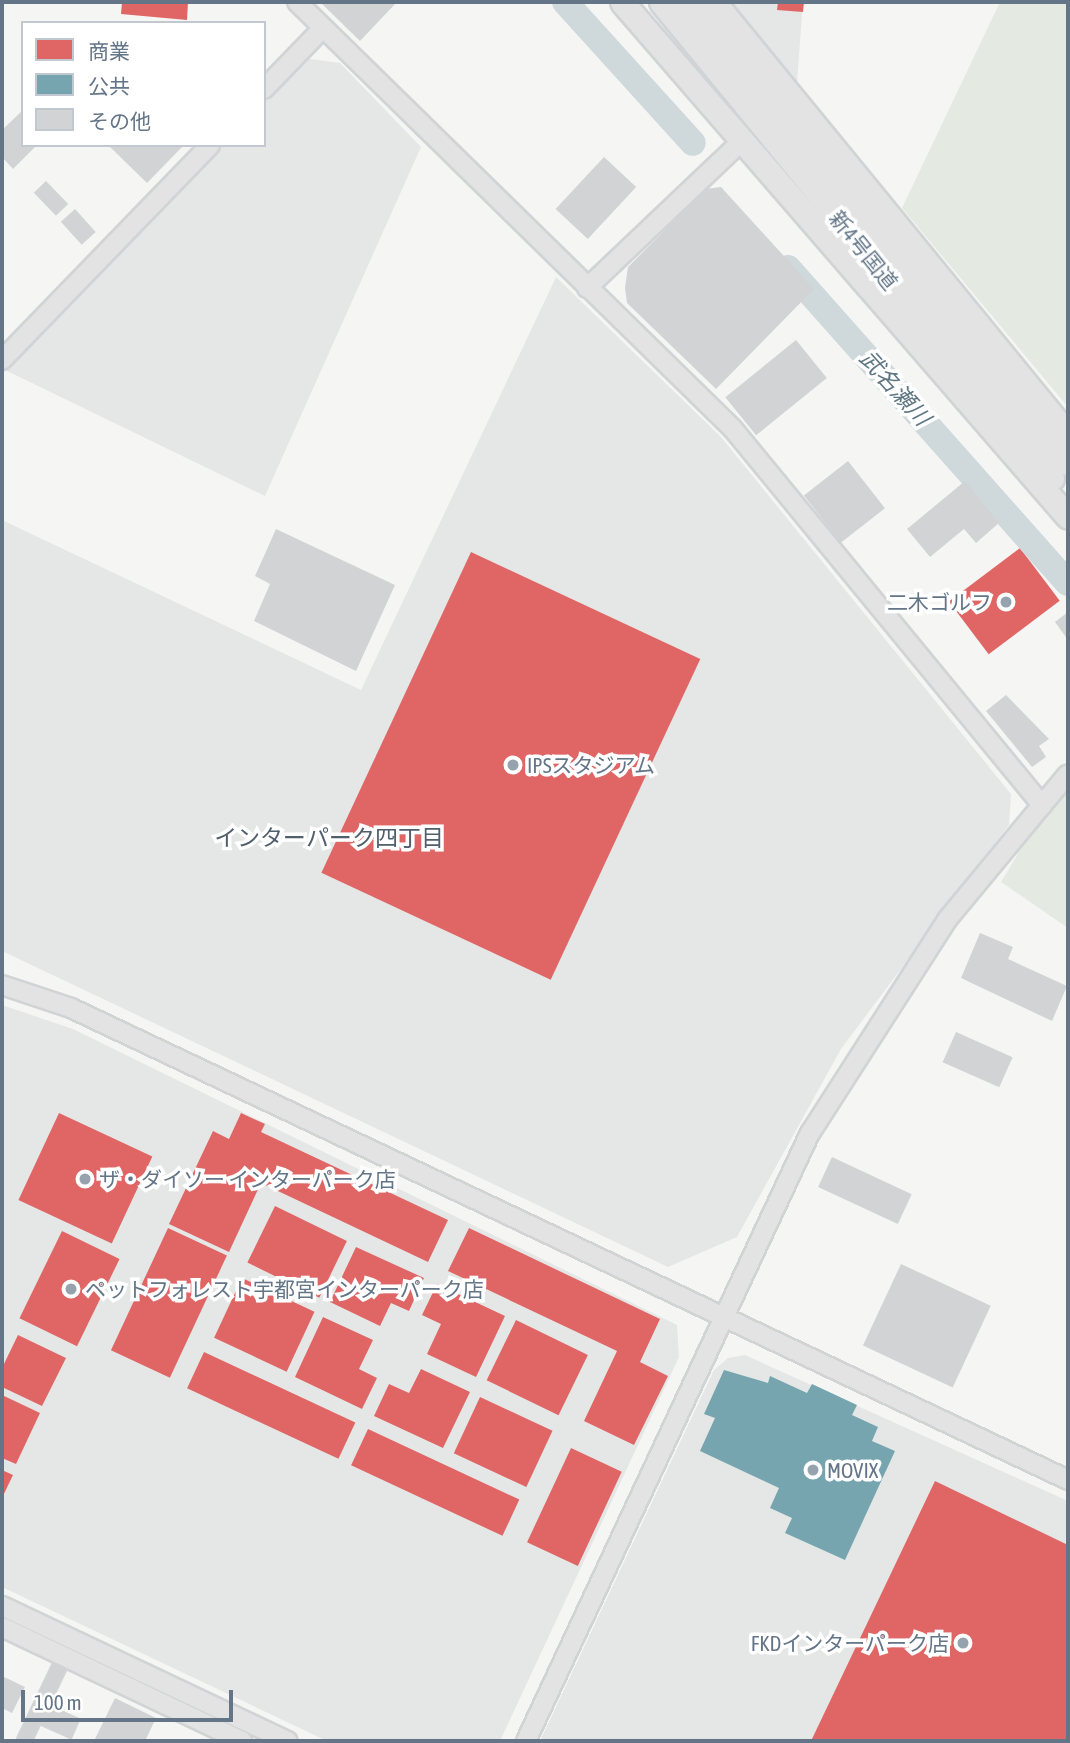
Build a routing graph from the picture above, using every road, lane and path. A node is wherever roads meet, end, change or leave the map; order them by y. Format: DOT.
graph roads {
  1 [pos="297,2"];
  2 [pos="622,2"];
  3 [pos="661,2"];
  4 [pos="685,2"];
  5 [pos="714,2"];
  6 [pos="320,31"];
  7 [pos="266,87"];
  8 [pos="741,142"];
  9 [pos="207,147"];
  10 [pos="835,198"];
  11 [pos="587,289"];
  12 [pos="2,360"];
  13 [pos="1068,435"];
  14 [pos="1068,463"];
  15 [pos="1068,497"];
  16 [pos="1068,517"];
  17 [pos="1068,774"];
  18 [pos="1042,804"];
  19 [pos="2,985"];
  20 [pos="720,1316"];
  21 [pos="1068,1480"];
  22 [pos="2,1606"];
  23 [pos="2,1627"];
  24 [pos="64,1657"];
  25 [pos="24,1741"];
  26 [pos="242,1741"];
  27 [pos="288,1741"];
  28 [pos="526,1741"];
  1 -- 6 [label="street"];
  2 -- 8 [label="highway"];
  3 -- 10 [label="highway, 新4号国道"];
  4 -- 10 [label="highway, 新4号国道"];
  5 -- 13 [label="highway"];
  6 -- 7 [label="street"];
  6 -- 11 [label="street"];
  8 -- 11 [label="street"];
  8 -- 16 [label="highway"];
  9 -- 12 [label="street"];
  10 -- 14 [label="highway, 新4号国道"];
  10 -- 15 [label="highway, 新4号国道"];
  11 -- 18 [label="street"];
  17 -- 18 [label="street"];
  18 -- 20 [label="street"];
  19 -- 20 [label="street"];
  20 -- 21 [label="street"];
  20 -- 28 [label="street"];
  22 -- 27 [label="street"];
  23 -- 24 [label="street"];
  24 -- 25 [label="street"];
  24 -- 26 [label="street"];
}
